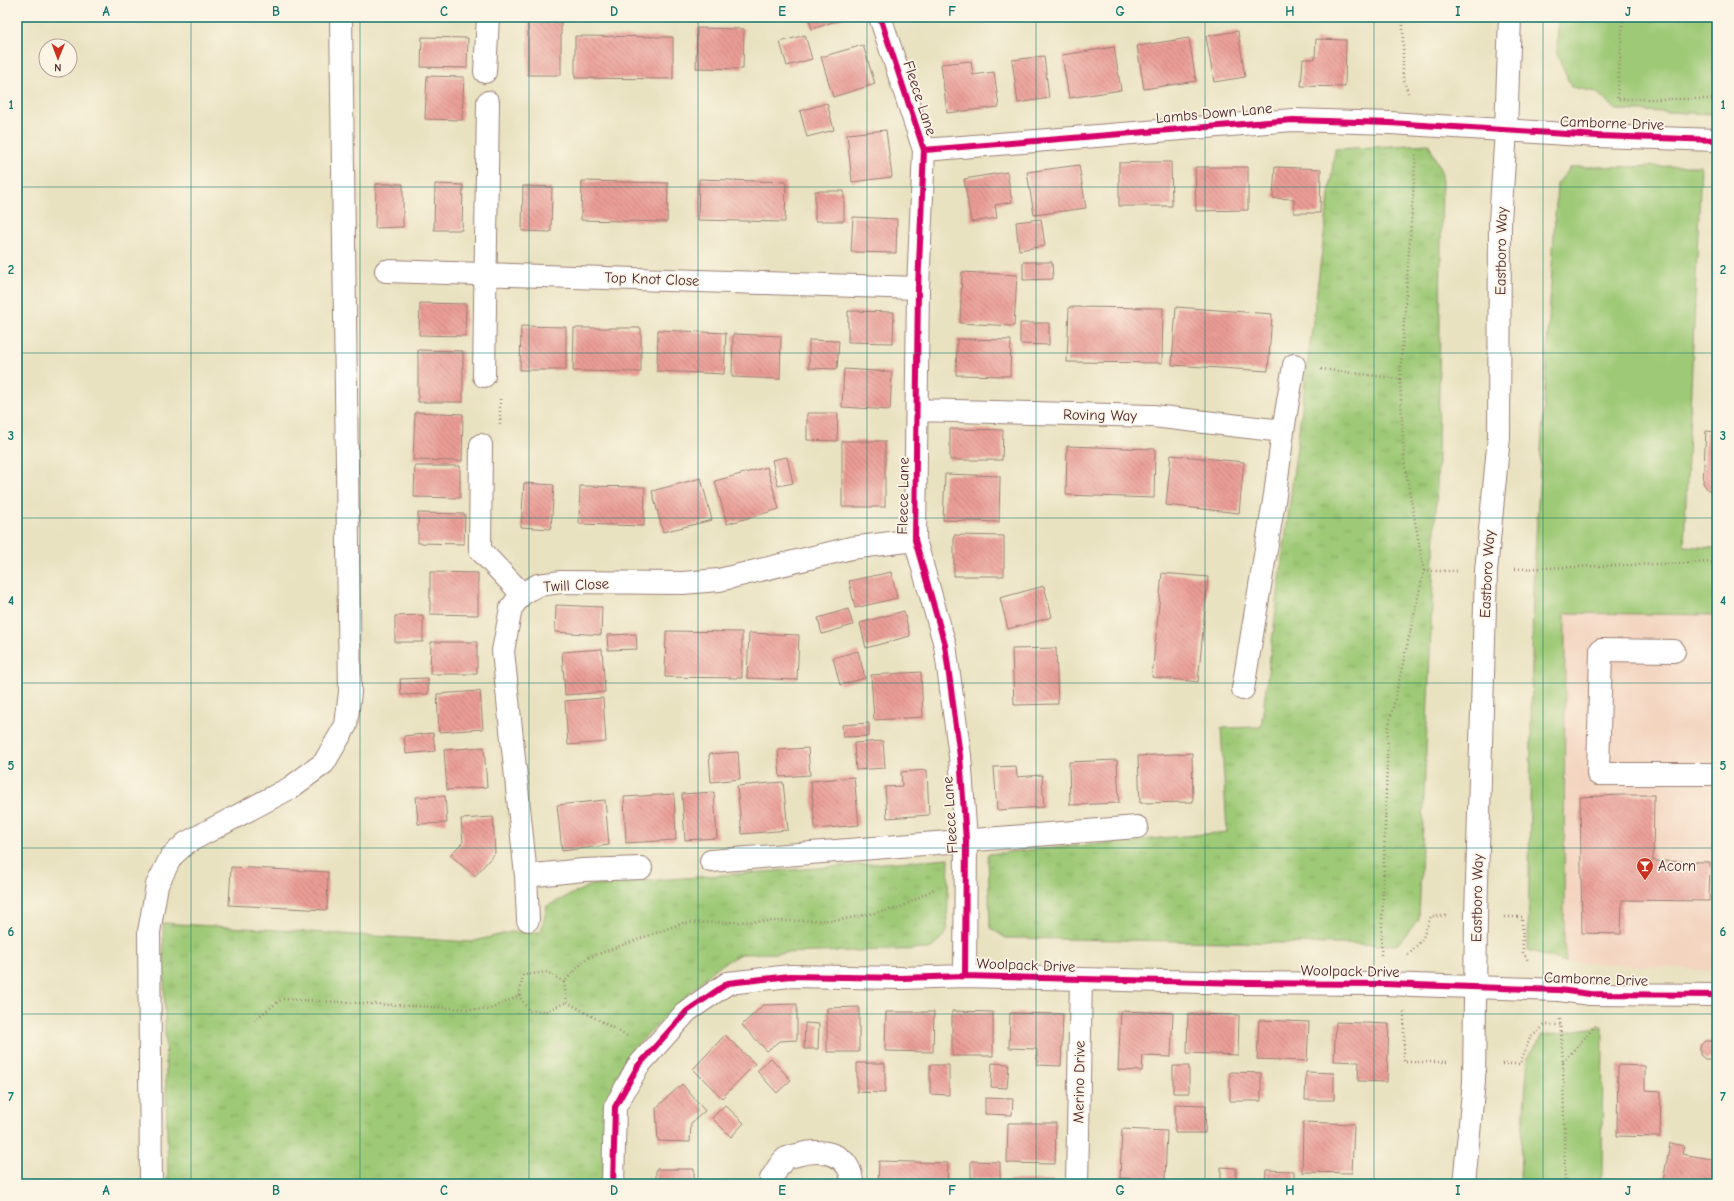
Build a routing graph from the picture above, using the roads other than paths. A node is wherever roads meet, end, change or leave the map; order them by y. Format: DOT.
graph roads {
  1 [pos="341,17"];
  2 [pos="488,17"];
  3 [pos="880,17"];
  4 [pos="1510,17"];
  5 [pos="485,72"];
  6 [pos="488,102"];
  7 [pos="1506,131"];
  8 [pos="1717,140"];
  9 [pos="924,150"];
  10 [pos="386,271"];
  11 [pos="485,274"];
  12 [pos="918,288"];
  13 [pos="1294,365"];
  14 [pos="484,376"];
  15 [pos="917,410"];
  16 [pos="1283,431"];
  17 [pos="481,445"];
  18 [pos="915,540"];
  19 [pos="522,594"];
  20 [pos="1674,651"];
  21 [pos="1243,689"];
  22 [pos="1717,774"];
  23 [pos="1137,827"];
  24 [pos="966,840"];
  25 [pos="710,861"];
  26 [pos="641,868"];
  27 [pos="526,876"];
  28 [pos="528,920"];
  29 [pos="965,976"];
  30 [pos="1081,979"];
  31 [pos="1475,988"];
  32 [pos="1717,996"];
  33 [pos="1470,1132"];
  34 [pos="771,1179"];
  35 [pos="150,1184"];
  36 [pos="613,1184"];
  37 [pos="852,1184"];
  38 [pos="1077,1184"];
  39 [pos="1464,1184"];
  40 [pos="1474,1184"];
  1 -- 35 [label="street"];
  2 -- 5 [label="street"];
  3 -- 9 [label="street, Fleece Lane"];
  4 -- 7 [label="street, Eastboro Way"];
  6 -- 11 [label="street"];
  7 -- 8 [label="street, Camborne Drive"];
  7 -- 9 [label="street, Lambs Down Lane"];
  7 -- 31 [label="street, Eastboro Way"];
  9 -- 12 [label="street, Fleece Lane"];
  10 -- 11 [label="street, Top Knot Close"];
  11 -- 12 [label="street, Top Knot Close"];
  11 -- 14 [label="street"];
  12 -- 15 [label="street, Fleece Lane"];
  13 -- 16 [label="street"];
  15 -- 16 [label="street, Roving Way"];
  15 -- 18 [label="street, Fleece Lane"];
  16 -- 21 [label="street"];
  17 -- 19 [label="street"];
  18 -- 19 [label="street, Twill Close"];
  18 -- 24 [label="street, Fleece Lane"];
  19 -- 27 [label="street, Twill Close"];
  20 -- 22 [label="street"];
  23 -- 24 [label="street"];
  24 -- 25 [label="street"];
  24 -- 29 [label="street, Fleece Lane"];
  26 -- 27 [label="street"];
  27 -- 28 [label="street, Twill Close"];
  29 -- 30 [label="street, Woolpack Drive"];
  29 -- 36 [label="street, Woolpack Drive"];
  30 -- 31 [label="street, Woolpack Drive"];
  30 -- 38 [label="street, Merino Drive"];
  31 -- 32 [label="street, Camborne Drive"];
  31 -- 33 [label="street, Eastboro Way"];
  33 -- 39 [label="street"];
  33 -- 40 [label="street"];
  34 -- 37 [label="street"];
}
